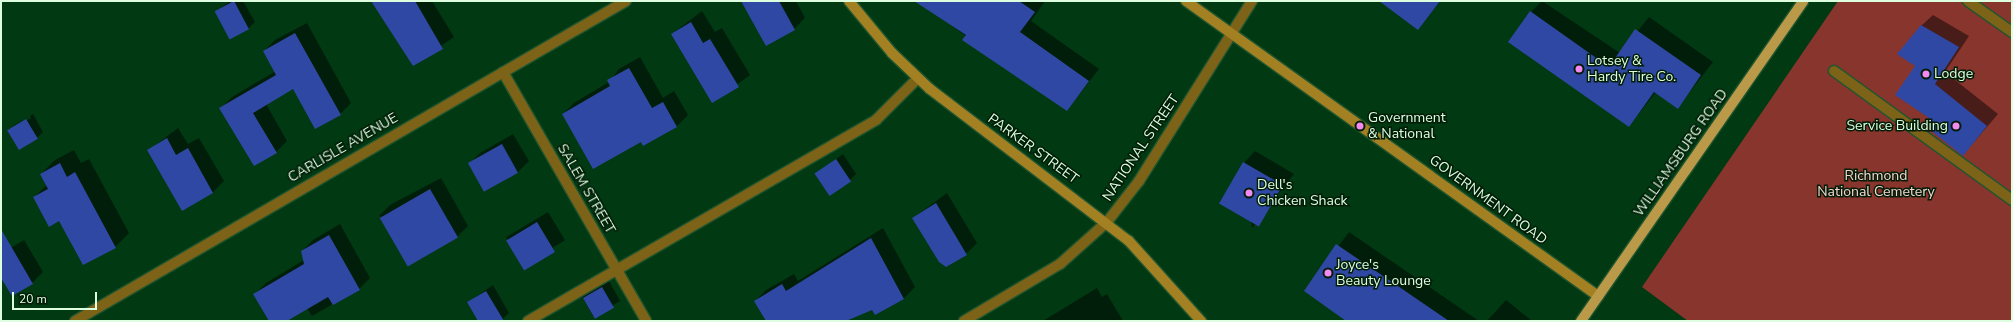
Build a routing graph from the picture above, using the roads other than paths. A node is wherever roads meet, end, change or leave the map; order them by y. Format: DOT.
graph roads {
  1 [pos="626,1"];
  2 [pos="849,1"];
  3 [pos="1186,1"];
  4 [pos="1252,1"];
  5 [pos="1803,1"];
  6 [pos="1968,1"];
  7 [pos="2012,32"];
  8 [pos="1233,35"];
  9 [pos="1834,71"];
  10 [pos="503,72"];
  11 [pos="918,78"];
  12 [pos="2012,200"];
  13 [pos="1107,222"];
  14 [pos="616,270"];
  15 [pos="1598,296"];
  16 [pos="75,321"];
  17 [pos="528,321"];
  18 [pos="646,321"];
  19 [pos="964,321"];
  20 [pos="1200,321"];
  21 [pos="1581,321"];
  1 -- 10 [label="street, CARLISLE AVENUE"];
  2 -- 11 [label="main road, PARKER STREET"];
  3 -- 8 [label="main road, GOVERNMENT ROAD"];
  4 -- 8 [label="street, NATIONAL STREET"];
  5 -- 15 [label="main road, WILLIAMSBURG ROAD"];
  6 -- 7 [label="street"];
  8 -- 13 [label="street, NATIONAL STREET"];
  8 -- 15 [label="main road, GOVERNMENT ROAD"];
  9 -- 12 [label="street"];
  10 -- 14 [label="street, SALEM STREET"];
  10 -- 16 [label="street, CARLISLE AVENUE"];
  11 -- 13 [label="main road, PARKER STREET"];
  11 -- 14 [label="street"];
  13 -- 19 [label="street, NATIONAL STREET"];
  13 -- 20 [label="main road, PARKER STREET"];
  14 -- 17 [label="street"];
  14 -- 18 [label="street, SALEM STREET"];
  15 -- 21 [label="main road, WILLIAMSBURG ROAD"];
}
